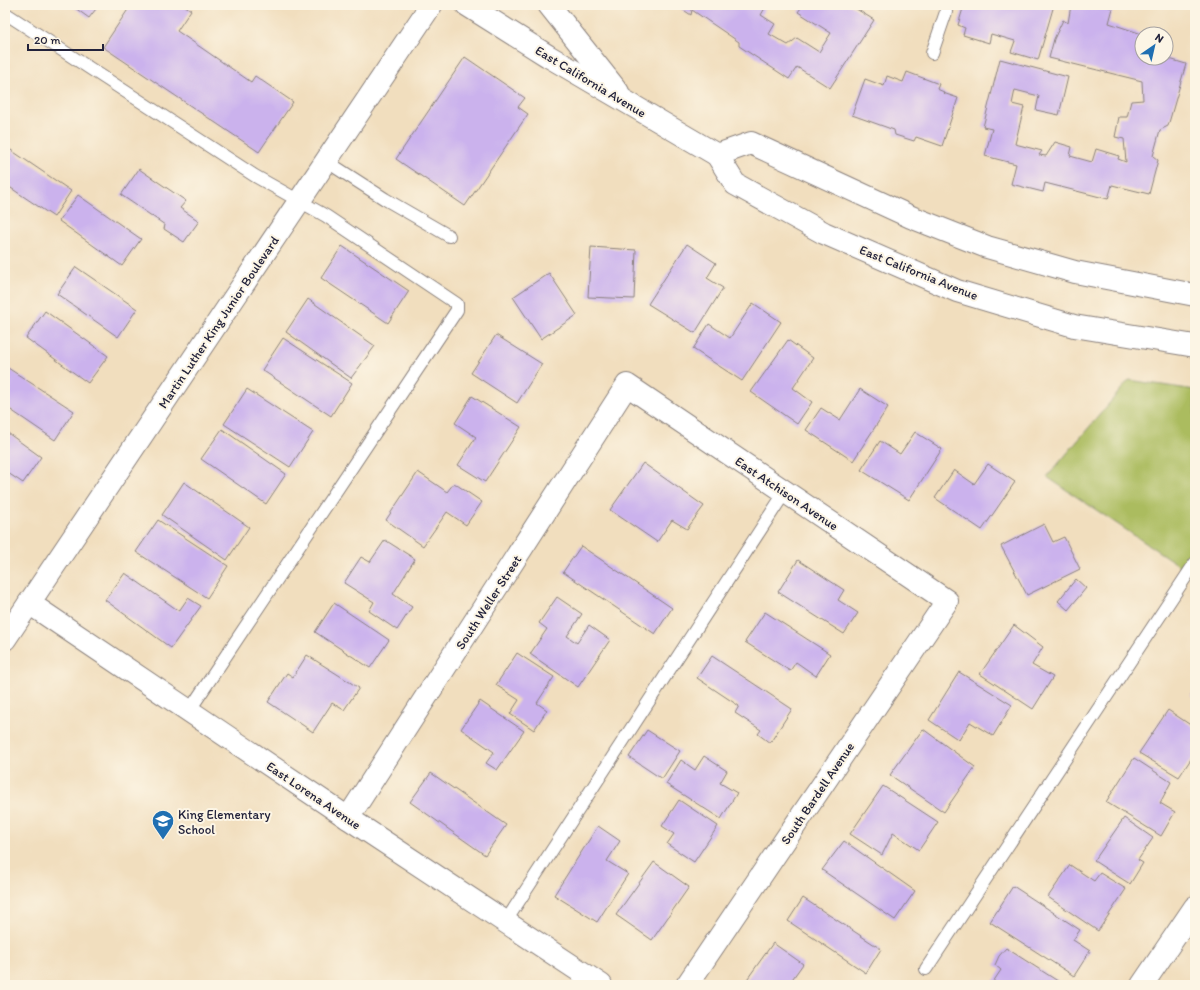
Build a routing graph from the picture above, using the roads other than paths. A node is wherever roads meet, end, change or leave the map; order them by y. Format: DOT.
graph roads {
  1 [pos="431,5"];
  2 [pos="467,5"];
  3 [pos="549,5"];
  4 [pos="946,5"];
  5 [pos="5,13"];
  6 [pos="932,53"];
  7 [pos="626,102"];
  8 [pos="717,155"];
  9 [pos="326,161"];
  10 [pos="299,201"];
  11 [pos="449,236"];
  12 [pos="1195,295"];
  13 [pos="1195,346"];
  14 [pos="627,386"];
  15 [pos="785,492"];
  16 [pos="1195,563"];
  17 [pos="947,601"];
  18 [pos="29,603"];
  19 [pos="5,639"];
  20 [pos="189,711"];
  21 [pos="348,818"];
  22 [pos="1195,906"];
  23 [pos="506,921"];
  24 [pos="926,969"];
  25 [pos="601,985"];
  26 [pos="687,985"];
  27 [pos="1142,985"];
  1 -- 9 [label="street, Martin Luther King Junior Boulevard"];
  2 -- 7 [label="street, East California Avenue"];
  3 -- 7 [label="street"];
  4 -- 6 [label="lane"];
  5 -- 10 [label="lane"];
  7 -- 8 [label="street, East California Avenue"];
  8 -- 12 [label="street"];
  8 -- 13 [label="street, East California Avenue"];
  9 -- 10 [label="street, Martin Luther King Junior Boulevard"];
  9 -- 11 [label="lane"];
  10 -- 18 [label="street, Martin Luther King Junior Boulevard"];
  10 -- 20 [label="lane"];
  14 -- 15 [label="street, East Atchison Avenue"];
  14 -- 21 [label="street, South Weller Street"];
  15 -- 17 [label="street, East Atchison Avenue"];
  15 -- 23 [label="lane"];
  16 -- 24 [label="lane"];
  17 -- 26 [label="street, South Bardell Avenue"];
  18 -- 19 [label="street, Martin Luther King Junior Boulevard"];
  18 -- 20 [label="street, East Lorena Avenue"];
  20 -- 21 [label="street, East Lorena Avenue"];
  21 -- 23 [label="street, East Lorena Avenue"];
  22 -- 27 [label="street"];
  23 -- 25 [label="street, East Lorena Avenue"];
}
